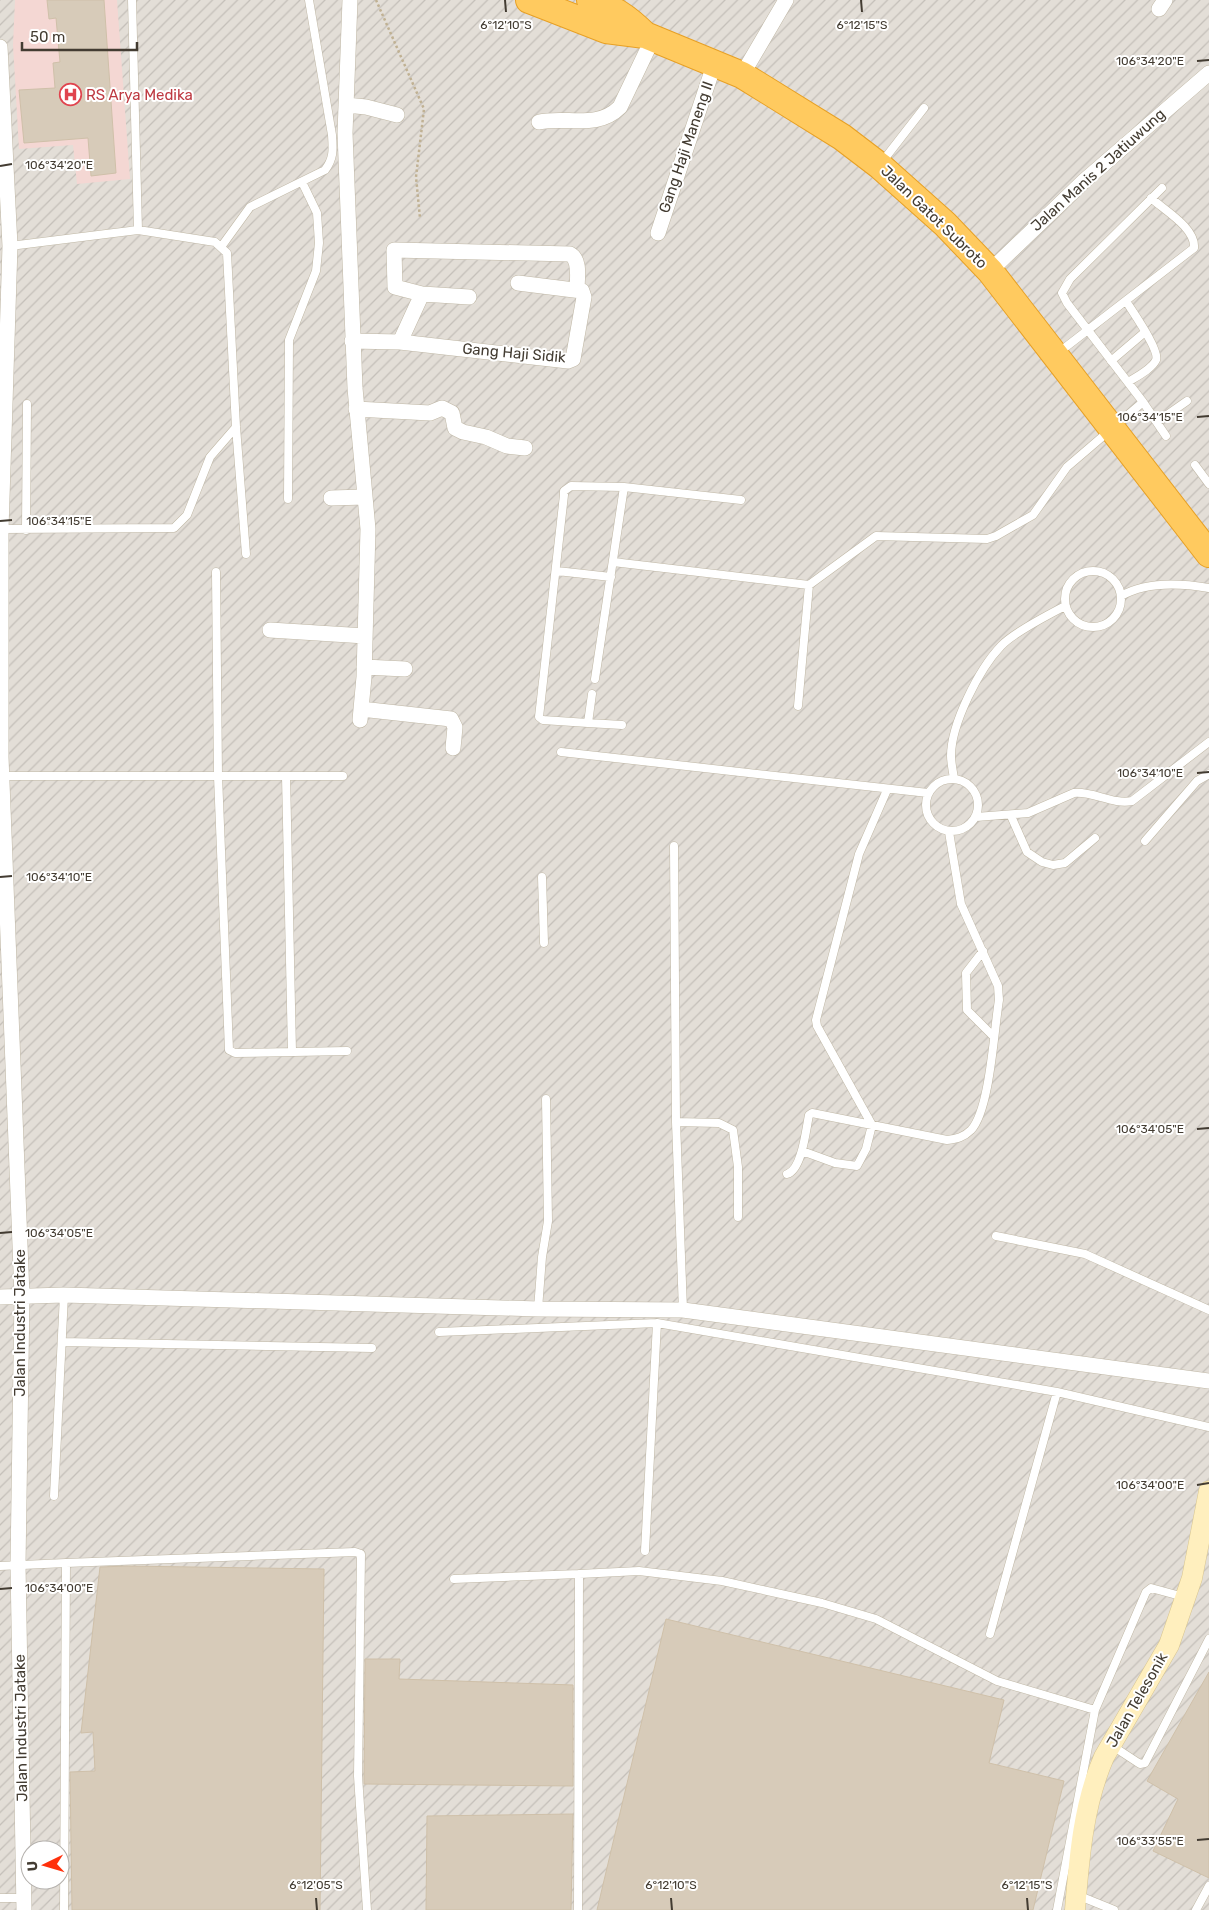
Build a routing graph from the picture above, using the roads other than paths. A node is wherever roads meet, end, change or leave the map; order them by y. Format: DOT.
graph roads {
  1 [pos="132,0"];
  2 [pos="309,0"];
  3 [pos="350,0"];
  4 [pos="529,0"];
  5 [pos="786,0"];
  6 [pos="601,2"];
  7 [pos="649,36"];
  8 [pos="0,47"];
  9 [pos="715,62"];
  10 [pos="1209,73"];
  11 [pos="742,75"];
  12 [pos="346,105"];
  13 [pos="924,108"];
  14 [pos="397,115"];
  15 [pos="539,122"];
  16 [pos="880,166"];
  17 [pos="302,182"];
  18 [pos="1162,188"];
  19 [pos="1151,198"];
  20 [pos="4,211"];
  21 [pos="138,230"];
  22 [pos="658,233"];
  23 [pos="10,246"];
  24 [pos="221,247"];
  25 [pos="990,271"];
  26 [pos="518,283"];
  27 [pos="577,290"];
  28 [pos="422,294"];
  29 [pos="469,297"];
  30 [pos="1126,301"];
  31 [pos="1088,330"];
  32 [pos="1146,332"];
  33 [pos="352,341"];
  34 [pos="400,342"];
  35 [pos="1056,355"];
  36 [pos="1111,360"];
  37 [pos="1128,382"];
  38 [pos="1187,400"];
  39 [pos="1143,402"];
  40 [pos="27,404"];
  41 [pos="356,409"];
  42 [pos="1157,422"];
  43 [pos="236,427"];
  44 [pos="1112,427"];
  45 [pos="1166,436"];
  46 [pos="525,448"];
  47 [pos="1195,466"];
  48 [pos="1,479"];
  49 [pos="1209,484"];
  50 [pos="624,487"];
  51 [pos="365,497"];
  52 [pos="331,498"];
  53 [pos="288,500"];
  54 [pos="742,500"];
  55 [pos="1,529"];
  56 [pos="26,530"];
  57 [pos="1206,544"];
  58 [pos="246,554"];
  59 [pos="613,562"];
  60 [pos="557,571"];
  61 [pos="216,572"];
  62 [pos="611,577"];
  63 [pos="809,585"];
  64 [pos="1209,588"];
  65 [pos="1121,596"];
  66 [pos="0,606"];
  67 [pos="1065,606"];
  68 [pos="270,630"];
  69 [pos="365,636"];
  70 [pos="364,667"];
  71 [pos="405,668"];
  72 [pos="595,679"];
  73 [pos="592,694"];
  74 [pos="798,706"];
  75 [pos="588,723"];
  76 [pos="622,726"];
  77 [pos="1209,742"];
  78 [pos="453,748"];
  79 [pos="562,752"];
  80 [pos="1,757"];
  81 [pos="1209,774"];
  82 [pos="2,776"];
  83 [pos="218,776"];
  84 [pos="286,776"];
  85 [pos="343,776"];
  86 [pos="954,779"];
  87 [pos="887,790"];
  88 [pos="928,793"];
  89 [pos="1011,816"];
  90 [pos="976,817"];
  91 [pos="949,832"];
  92 [pos="1095,838"];
  93 [pos="1145,841"];
  94 [pos="674,846"];
  95 [pos="542,877"];
  96 [pos="544,943"];
  97 [pos="983,951"];
  98 [pos="994,1036"];
  99 [pos="347,1051"];
  100 [pos="292,1052"];
  101 [pos="546,1099"];
  102 [pos="676,1122"];
  103 [pos="872,1125"];
  104 [pos="802,1151"];
  105 [pos="787,1174"];
  106 [pos="738,1217"];
  107 [pos="996,1236"];
  108 [pos="64,1295"];
  109 [pos="0,1296"];
  110 [pos="22,1296"];
  111 [pos="538,1309"];
  112 [pos="683,1310"];
  113 [pos="1209,1310"];
  114 [pos="657,1323"];
  115 [pos="439,1332"];
  116 [pos="63,1342"];
  117 [pos="372,1348"];
  118 [pos="1209,1381"];
  119 [pos="1057,1392"];
  120 [pos="1209,1427"];
  121 [pos="1209,1492"];
  122 [pos="54,1496"];
  123 [pos="645,1551"];
  124 [pos="66,1563"];
  125 [pos="18,1565"];
  126 [pos="0,1566"];
  127 [pos="579,1574"];
  128 [pos="454,1579"];
  129 [pos="1186,1598"];
  130 [pos="990,1634"];
  131 [pos="1209,1639"];
  132 [pos="1095,1710"];
  133 [pos="1111,1745"];
  134 [pos="1209,1886"];
  135 [pos="0,1898"];
  136 [pos="1076,1902"];
  137 [pos="24,1904"];
  138 [pos="64,1910"];
  139 [pos="367,1910"];
  140 [pos="578,1910"];
  141 [pos="1057,1910"];
  142 [pos="1114,1910"];
  143 [pos="1196,1910"];
  1 -- 21 [label="lane"];
  2 -- 17 [label="lane"];
  3 -- 12 [label="street"];
  4 -- 7 [label="highway, Jalan Gatot Subroto"];
  5 -- 11 [label="street"];
  6 -- 7 [label="highway, Jalan Gatot Subroto"];
  7 -- 9 [label="highway, Jalan Gatot Subroto"];
  7 -- 15 [label="street"];
  8 -- 20 [label="street, Jalan Industri Jatake"];
  9 -- 11 [label="highway, Jalan Gatot Subroto"];
  9 -- 22 [label="street, Gang Haji Maneng II"];
  10 -- 25 [label="street, Jalan Manis 2 Jatiuwung"];
  11 -- 16 [label="highway, Jalan Gatot Subroto"];
  12 -- 14 [label="street"];
  12 -- 33 [label="street"];
  13 -- 16 [label="lane"];
  16 -- 25 [label="highway, Jalan Gatot Subroto"];
  17 -- 24 [label="lane"];
  17 -- 53 [label="lane"];
  18 -- 19 [label="lane"];
  19 -- 30 [label="lane"];
  19 -- 31 [label="lane"];
  20 -- 23 [label="street, Jalan Industri Jatake"];
  21 -- 23 [label="lane"];
  21 -- 24 [label="lane"];
  23 -- 48 [label="street, Jalan Industri Jatake"];
  24 -- 43 [label="lane"];
  25 -- 35 [label="highway, Jalan Gatot Subroto"];
  26 -- 27 [label="street"];
  27 -- 28 [label="street"];
  27 -- 34 [label="street, Gang Haji Sidik"];
  28 -- 29 [label="street"];
  28 -- 34 [label="street"];
  30 -- 31 [label="lane"];
  30 -- 32 [label="lane"];
  31 -- 35 [label="lane"];
  31 -- 36 [label="lane"];
  32 -- 36 [label="lane"];
  32 -- 37 [label="lane"];
  33 -- 34 [label="street, Gang Haji Sidik"];
  33 -- 41 [label="street"];
  35 -- 44 [label="highway, Jalan Gatot Subroto"];
  36 -- 37 [label="lane"];
  37 -- 39 [label="lane"];
  38 -- 42 [label="lane"];
  39 -- 42 [label="lane"];
  39 -- 44 [label="lane"];
  40 -- 56 [label="lane"];
  41 -- 46 [label="street"];
  41 -- 51 [label="street"];
  42 -- 45 [label="lane"];
  43 -- 56 [label="lane"];
  43 -- 58 [label="lane"];
  44 -- 57 [label="highway, Jalan Gatot Subroto"];
  44 -- 63 [label="lane"];
  47 -- 49 [label="lane"];
  48 -- 55 [label="street, Jalan Industri Jatake"];
  50 -- 54 [label="lane"];
  50 -- 59 [label="lane"];
  50 -- 60 [label="lane"];
  51 -- 52 [label="street"];
  51 -- 69 [label="street"];
  55 -- 56 [label="lane"];
  55 -- 66 [label="street, Jalan Industri Jatake"];
  59 -- 62 [label="lane"];
  59 -- 63 [label="lane"];
  60 -- 62 [label="lane"];
  60 -- 75 [label="lane"];
  61 -- 83 [label="lane"];
  62 -- 72 [label="lane"];
  63 -- 74 [label="lane"];
  64 -- 65 [label="lane"];
  65 -- 67 [label="lane"];
  65 -- 67 [label="lane"];
  66 -- 80 [label="street, Jalan Industri Jatake"];
  67 -- 86 [label="lane"];
  68 -- 69 [label="street"];
  69 -- 70 [label="street"];
  70 -- 71 [label="street"];
  70 -- 78 [label="street"];
  73 -- 75 [label="lane"];
  75 -- 76 [label="lane"];
  77 -- 89 [label="lane"];
  79 -- 87 [label="lane"];
  80 -- 82 [label="street, Jalan Industri Jatake"];
  81 -- 93 [label="lane"];
  82 -- 83 [label="lane"];
  82 -- 110 [label="street, Jalan Industri Jatake"];
  83 -- 84 [label="lane"];
  83 -- 100 [label="lane"];
  84 -- 85 [label="lane"];
  84 -- 100 [label="lane"];
  86 -- 88 [label="lane"];
  86 -- 90 [label="lane"];
  87 -- 88 [label="lane"];
  87 -- 103 [label="lane"];
  88 -- 91 [label="lane"];
  89 -- 90 [label="lane"];
  89 -- 92 [label="lane"];
  90 -- 91 [label="lane"];
  91 -- 97 [label="lane"];
  94 -- 102 [label="lane"];
  95 -- 96 [label="lane"];
  97 -- 98 [label="lane"];
  97 -- 98 [label="lane"];
  98 -- 103 [label="lane"];
  99 -- 100 [label="lane"];
  101 -- 111 [label="lane"];
  102 -- 106 [label="lane"];
  102 -- 112 [label="lane"];
  103 -- 104 [label="lane"];
  103 -- 104 [label="lane"];
  104 -- 105 [label="lane"];
  107 -- 113 [label="lane"];
  108 -- 110 [label="street"];
  108 -- 111 [label="street"];
  108 -- 116 [label="lane"];
  109 -- 110 [label="street"];
  110 -- 125 [label="street, Jalan Industri Jatake"];
  111 -- 112 [label="street"];
  112 -- 118 [label="street"];
  114 -- 115 [label="lane"];
  114 -- 119 [label="lane"];
  114 -- 123 [label="lane"];
  116 -- 117 [label="lane"];
  116 -- 122 [label="lane"];
  119 -- 120 [label="lane"];
  119 -- 130 [label="lane"];
  121 -- 129 [label="street, Jalan Telesonik"];
  124 -- 125 [label="lane"];
  124 -- 138 [label="lane"];
  124 -- 139 [label="lane"];
  125 -- 126 [label="lane"];
  125 -- 137 [label="street, Jalan Industri Jatake"];
  127 -- 128 [label="lane"];
  127 -- 132 [label="lane"];
  127 -- 140 [label="lane"];
  129 -- 132 [label="lane"];
  129 -- 133 [label="street, Jalan Telesonik"];
  131 -- 133 [label="lane"];
  132 -- 141 [label="lane"];
  133 -- 136 [label="street, Jalan Telesonik"];
  134 -- 143 [label="lane"];
  135 -- 137 [label="lane"];
  136 -- 142 [label="lane"];
}
